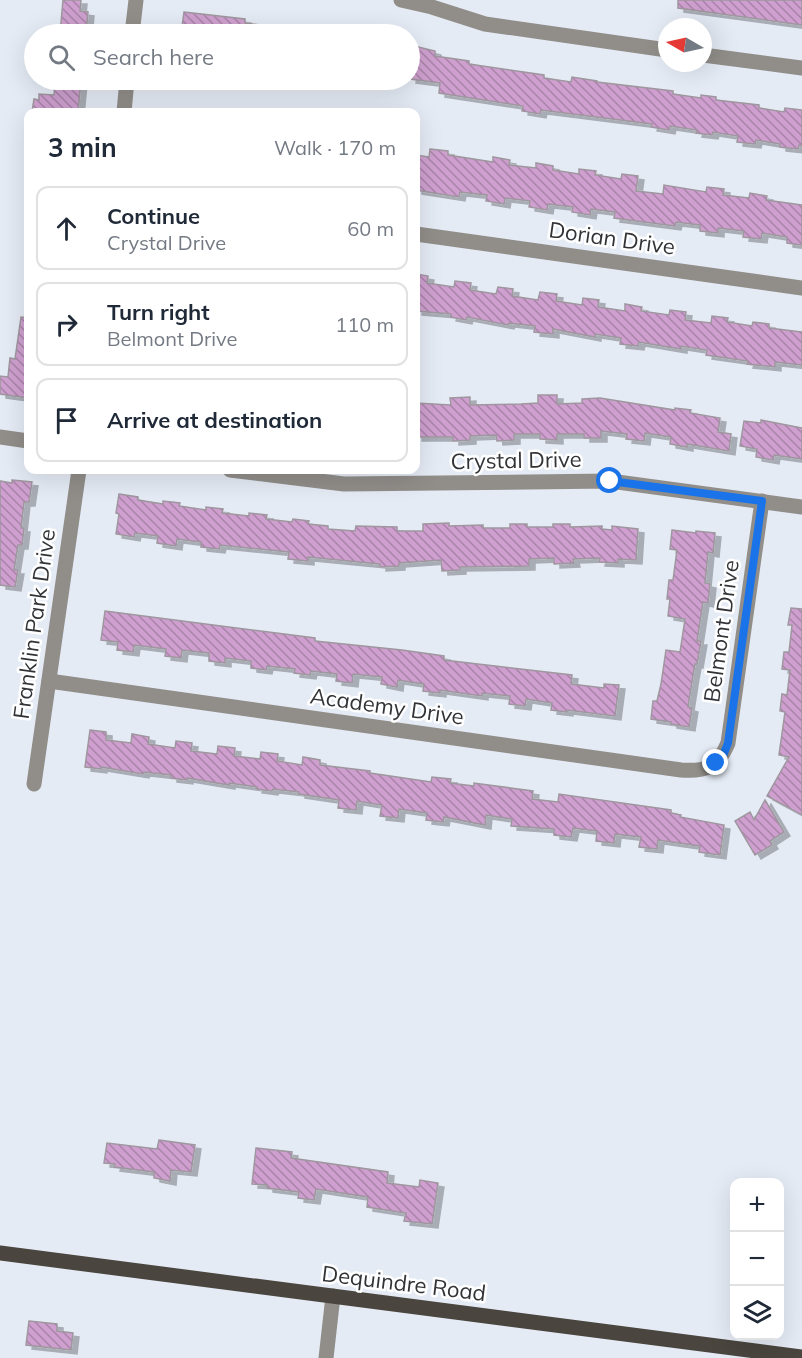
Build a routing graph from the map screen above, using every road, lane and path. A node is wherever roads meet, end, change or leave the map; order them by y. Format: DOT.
graph roads {
  1 [pos="136,0"];
  2 [pos="401,0"];
  3 [pos="133,24"];
  4 [pos="658,49"];
  5 [pos="712,56"];
  6 [pos="802,68"];
  7 [pos="126,90"];
  8 [pos="124,108"];
  9 [pos="420,235"];
  10 [pos="802,288"];
  11 [pos="0,438"];
  12 [pos="24,441"];
  13 [pos="78,474"];
  14 [pos="263,474"];
  15 [pos="762,501"];
  16 [pos="802,507"];
  17 [pos="49,681"];
  18 [pos="716,763"];
  19 [pos="34,784"];
  20 [pos="0,1253"];
  21 [pos="333,1296"];
  22 [pos="326,1358"];
  23 [pos="802,1358"];
  1 -- 3 [label="street"];
  2 -- 4 [label="street"];
  5 -- 6 [label="street"];
  7 -- 8 [label="street"];
  9 -- 10 [label="street, Dorian Drive"];
  11 -- 12 [label="street"];
  13 -- 17 [label="street, Franklin Park Drive"];
  14 -- 15 [label="street, Crystal Drive"];
  15 -- 16 [label="street, Crystal Drive"];
  15 -- 18 [label="street, Belmont Drive"];
  17 -- 18 [label="street, Academy Drive"];
  17 -- 19 [label="street, Franklin Park Drive"];
  20 -- 21 [label="main road, Dequindre Road"];
  21 -- 22 [label="street"];
  21 -- 23 [label="main road, Dequindre Road"];
}
